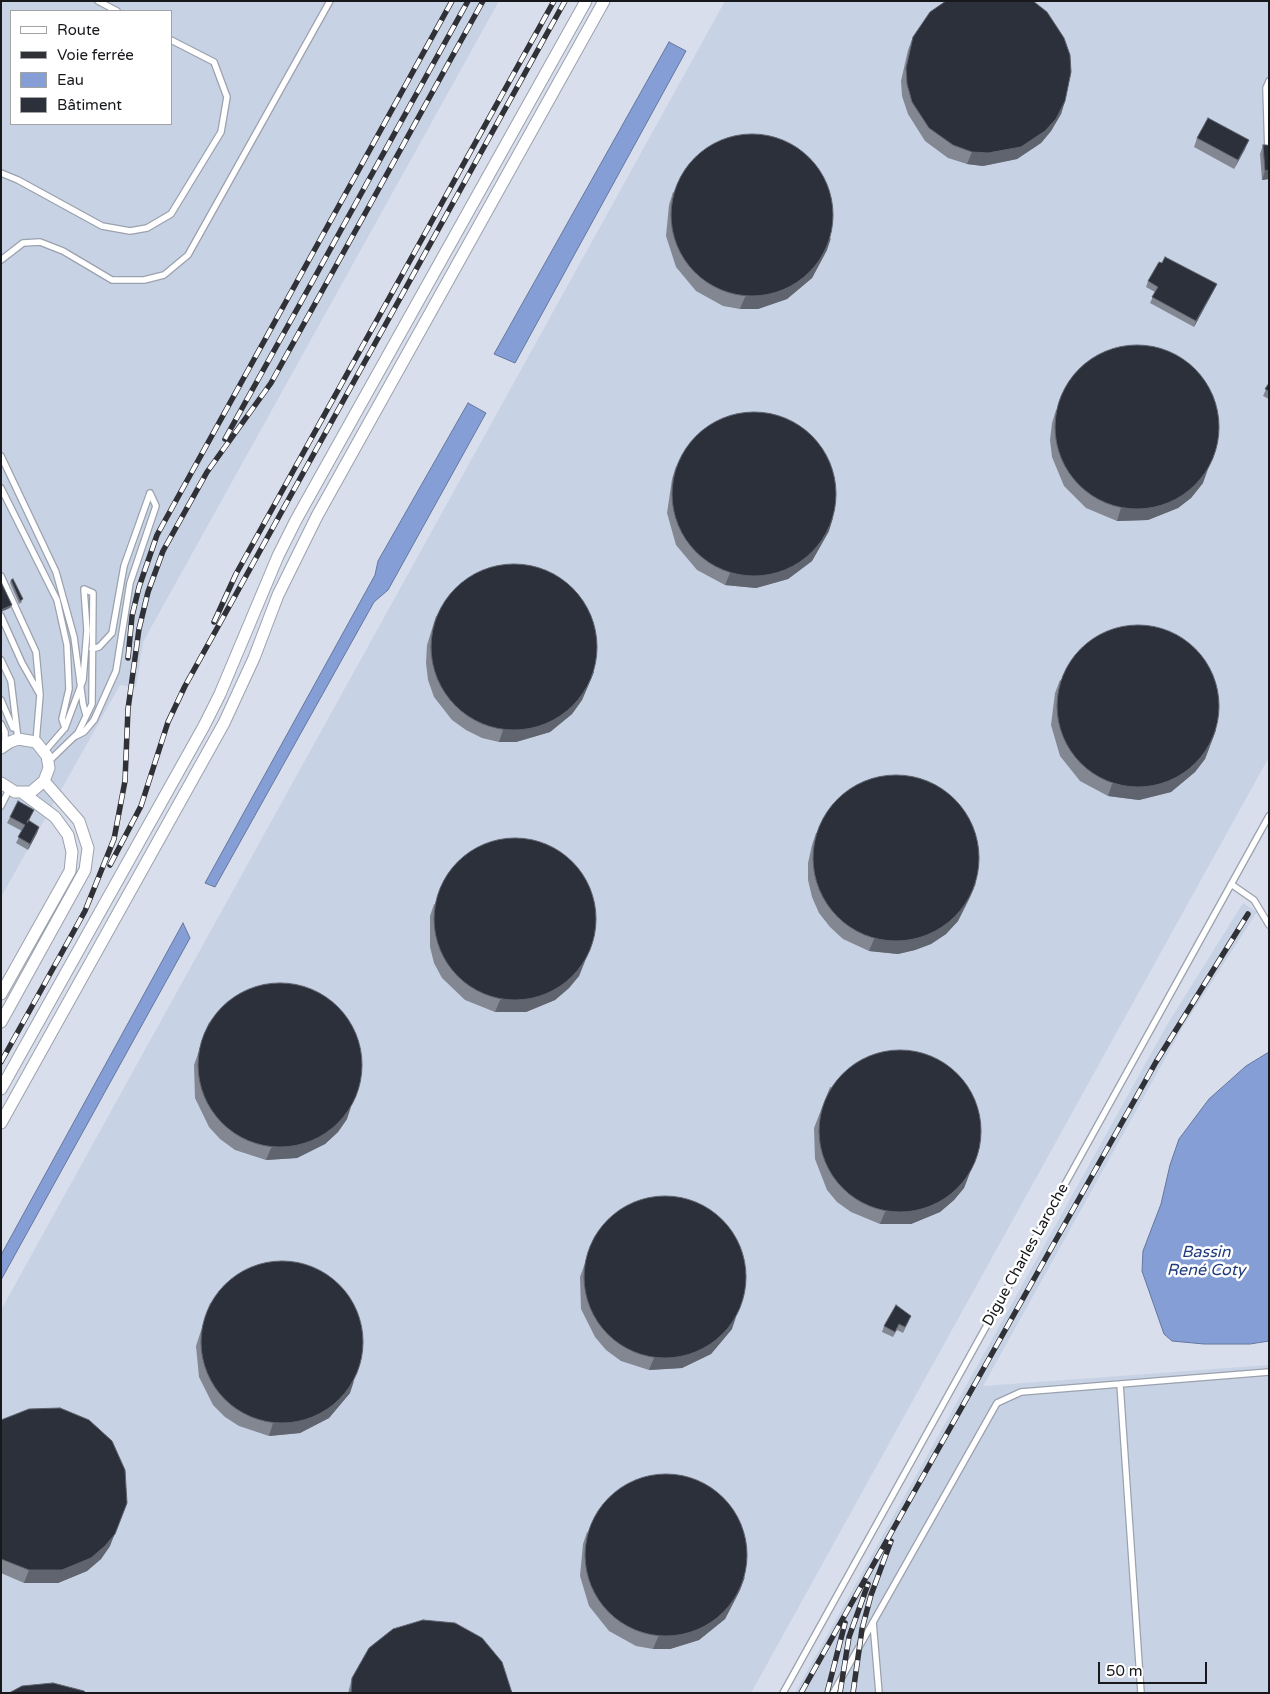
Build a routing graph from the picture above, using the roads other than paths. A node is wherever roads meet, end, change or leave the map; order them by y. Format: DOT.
graph roads {
  1 [pos="98,1"];
  2 [pos="330,1"];
  3 [pos="586,1"];
  4 [pos="604,1"];
  5 [pos="115,10"];
  6 [pos="172,41"];
  7 [pos="1269,80"];
  8 [pos="1268,154"];
  9 [pos="1,173"];
  10 [pos="1,260"];
  11 [pos="1,456"];
  12 [pos="1,488"];
  13 [pos="1,576"];
  14 [pos="1,616"];
  15 [pos="94,649"];
  16 [pos="85,651"];
  17 [pos="1,660"];
  18 [pos="80,688"];
  19 [pos="40,695"];
  20 [pos="1,700"];
  21 [pos="86,715"];
  22 [pos="1,724"];
  23 [pos="65,728"];
  24 [pos="74,737"];
  25 [pos="36,742"];
  26 [pos="10,743"];
  27 [pos="47,756"];
  28 [pos="44,781"];
  29 [pos="4,789"];
  30 [pos="22,793"];
  31 [pos="1,806"];
  32 [pos="1269,816"];
  33 [pos="1231,884"];
  34 [pos="1269,926"];
  35 [pos="1,994"];
  36 [pos="1,1022"];
  37 [pos="1,1089"];
  38 [pos="1,1122"];
  39 [pos="1269,1372"];
  40 [pos="1120,1384"];
  41 [pos="873,1622"];
  42 [pos="783,1693"];
  43 [pos="833,1693"];
  44 [pos="879,1693"];
  45 [pos="1141,1693"];
  1 -- 5 [label="lane"];
  2 -- 10 [label="lane"];
  3 -- 37 [label="street"];
  4 -- 38 [label="street"];
  6 -- 9 [label="lane"];
  7 -- 8 [label="lane"];
  11 -- 18 [label="lane"];
  12 -- 23 [label="lane"];
  13 -- 19 [label="lane"];
  14 -- 19 [label="lane"];
  15 -- 16 [label="lane"];
  15 -- 16 [label="lane"];
  15 -- 21 [label="lane"];
  15 -- 24 [label="lane"];
  16 -- 18 [label="lane"];
  17 -- 26 [label="lane"];
  18 -- 21 [label="lane"];
  18 -- 23 [label="lane"];
  19 -- 25 [label="lane"];
  20 -- 26 [label="lane"];
  21 -- 24 [label="lane"];
  22 -- 26 [label="lane"];
  23 -- 27 [label="lane"];
  24 -- 27 [label="lane"];
  25 -- 26 [label="street"];
  25 -- 27 [label="street"];
  27 -- 28 [label="street"];
  28 -- 30 [label="street"];
  28 -- 36 [label="street"];
  29 -- 30 [label="street"];
  29 -- 31 [label="lane"];
  30 -- 35 [label="street"];
  32 -- 33 [label="lane, Digue Charles Laroche"];
  33 -- 34 [label="lane"];
  33 -- 42 [label="lane, Digue Charles Laroche"];
  39 -- 40 [label="lane"];
  40 -- 41 [label="lane"];
  40 -- 45 [label="lane"];
  41 -- 43 [label="lane"];
  41 -- 44 [label="lane"];
}
